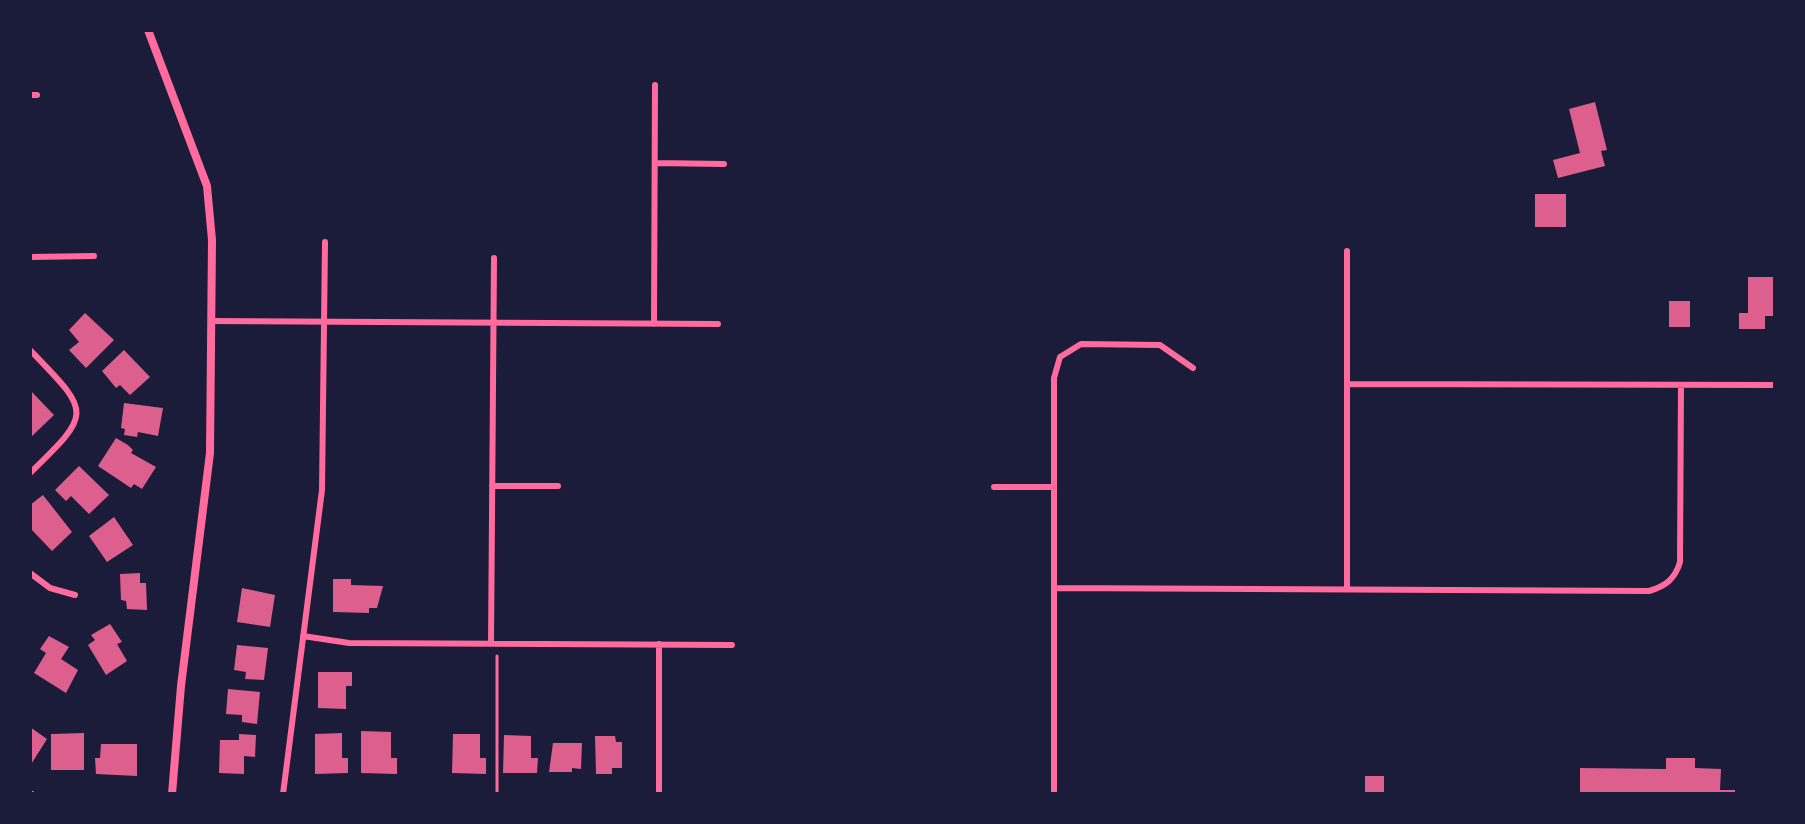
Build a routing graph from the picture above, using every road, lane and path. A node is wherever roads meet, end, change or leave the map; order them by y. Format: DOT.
graph roads {
  1 [pos="148,30"];
  2 [pos="655,85"];
  3 [pos="655,163"];
  4 [pos="724,164"];
  5 [pos="325,242"];
  6 [pos="1347,251"];
  7 [pos="94,256"];
  8 [pos="30,257"];
  9 [pos="494,258"];
  10 [pos="211,321"];
  11 [pos="324,322"];
  12 [pos="494,323"];
  13 [pos="654,324"];
  14 [pos="718,324"];
  15 [pos="30,350"];
  16 [pos="1193,368"];
  17 [pos="1349,384"];
  18 [pos="1681,385"];
  19 [pos="1775,385"];
  20 [pos="30,473"];
  21 [pos="492,486"];
  22 [pos="558,486"];
  23 [pos="994,487"];
  24 [pos="1054,487"];
  25 [pos="30,573"];
  26 [pos="1054,588"];
  27 [pos="1347,589"];
  28 [pos="75,595"];
  29 [pos="303,636"];
  30 [pos="491,643"];
  31 [pos="659,644"];
  32 [pos="732,645"];
  33 [pos="497,656"];
  34 [pos="172,794"];
  35 [pos="283,794"];
  36 [pos="497,794"];
  37 [pos="659,794"];
  38 [pos="1054,794"];
  1 -- 10 [label="street"];
  2 -- 3 [label="street"];
  3 -- 4 [label="street"];
  3 -- 13 [label="street"];
  5 -- 11 [label="street"];
  6 -- 17 [label="street"];
  7 -- 8 [label="street"];
  9 -- 12 [label="street"];
  10 -- 11 [label="street"];
  10 -- 34 [label="street"];
  11 -- 12 [label="street"];
  11 -- 29 [label="street"];
  12 -- 13 [label="street"];
  12 -- 21 [label="street"];
  13 -- 14 [label="street"];
  15 -- 20 [label="street"];
  16 -- 24 [label="street"];
  17 -- 18 [label="street"];
  17 -- 27 [label="street"];
  18 -- 19 [label="street"];
  18 -- 27 [label="street"];
  21 -- 22 [label="street"];
  21 -- 30 [label="street"];
  23 -- 24 [label="street"];
  24 -- 26 [label="street"];
  25 -- 28 [label="street"];
  26 -- 27 [label="street"];
  26 -- 38 [label="street"];
  29 -- 30 [label="street"];
  29 -- 35 [label="street"];
  30 -- 31 [label="street"];
  31 -- 32 [label="street"];
  31 -- 37 [label="street"];
  33 -- 36 [label="path"];
}
